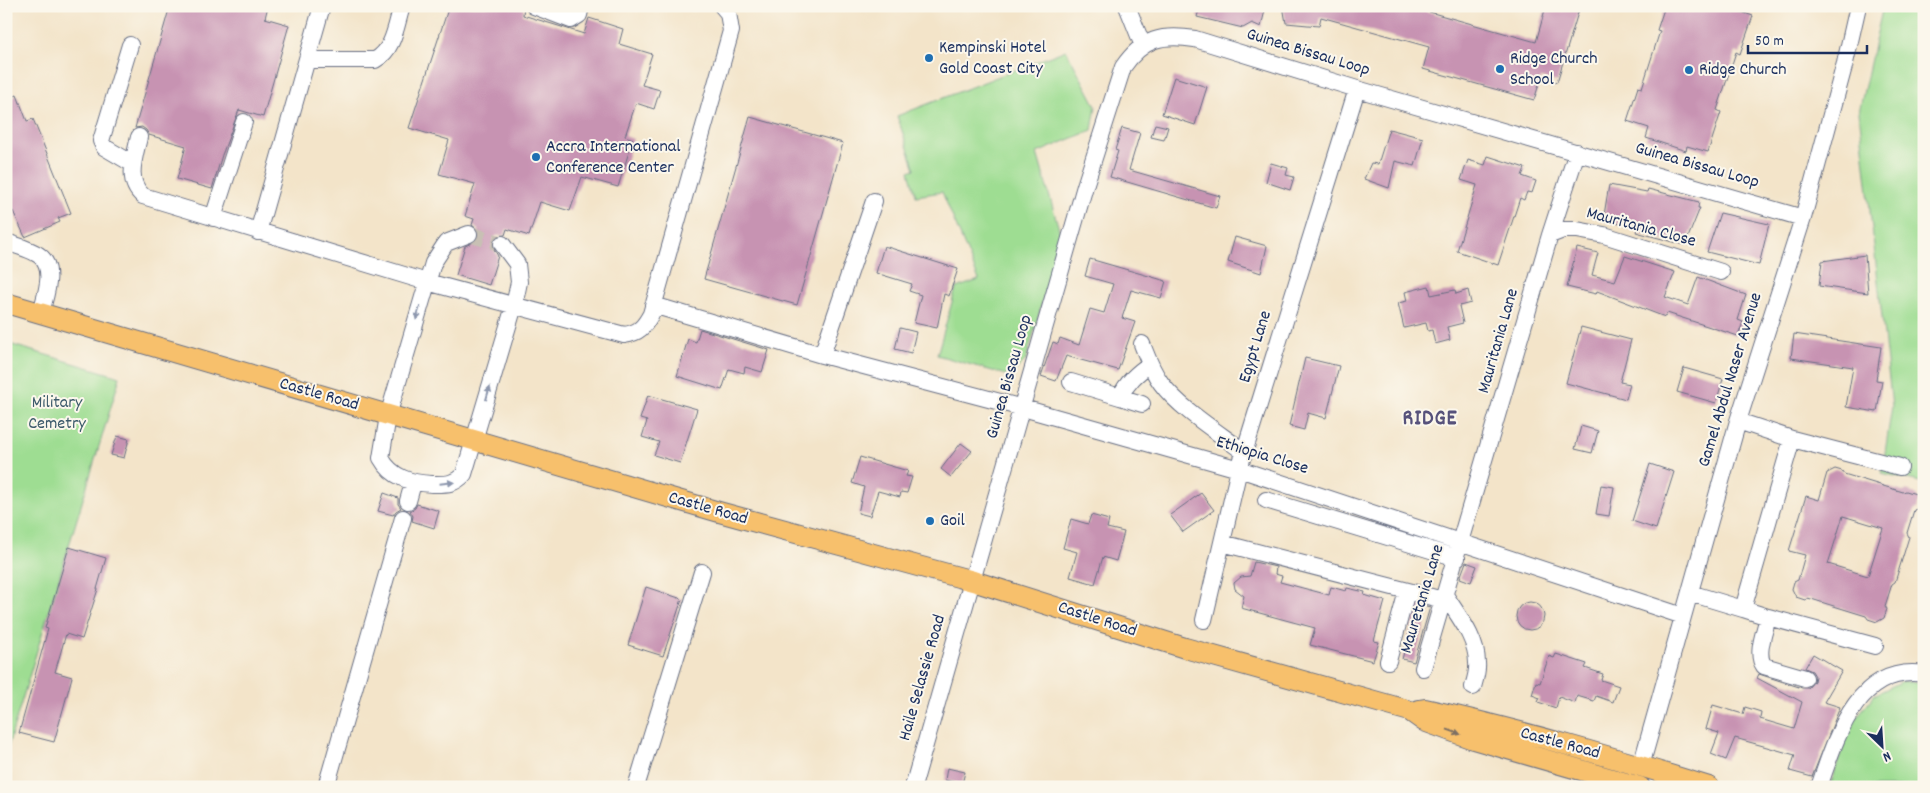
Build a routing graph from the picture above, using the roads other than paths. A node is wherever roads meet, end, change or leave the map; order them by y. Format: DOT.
graph roads {
  1 [pos="322,6"];
  2 [pos="402,6"];
  3 [pos="534,6"];
  4 [pos="581,6"];
  5 [pos="722,6"];
  6 [pos="740,6"];
  7 [pos="1127,6"];
  8 [pos="1858,6"];
  9 [pos="731,20"];
  10 [pos="130,45"];
  11 [pos="1142,46"];
  12 [pos="307,60"];
  13 [pos="1358,89"];
  14 [pos="244,122"];
  15 [pos="139,137"];
  16 [pos="1576,152"];
  17 [pos="133,164"];
  18 [pos="874,201"];
  19 [pos="213,218"];
  20 [pos="1803,218"];
  21 [pos="258,232"];
  22 [pos="469,234"];
  23 [pos="1550,235"];
  24 [pos="6,242"];
  25 [pos="502,244"];
  26 [pos="1721,272"];
  27 [pos="427,282"];
  28 [pos="6,302"];
  29 [pos="653,305"];
  30 [pos="514,306"];
  31 [pos="41,313"];
  32 [pos="1142,344"];
  33 [pos="822,354"];
  34 [pos="1150,364"];
  35 [pos="1071,382"];
  36 [pos="1120,397"];
  37 [pos="1142,404"];
  38 [pos="1022,408"];
  39 [pos="388,416"];
  40 [pos="1738,421"];
  41 [pos="1792,439"];
  42 [pos="474,440"];
  43 [pos="1244,452"];
  44 [pos="1900,468"];
  45 [pos="1239,469"];
  46 [pos="413,483"];
  47 [pos="1266,500"];
  48 [pos="408,501"];
  49 [pos="403,518"];
  50 [pos="1461,542"];
  51 [pos="1222,544"];
  52 [pos="1457,558"];
  53 [pos="702,572"];
  54 [pos="973,581"];
  55 [pos="1407,591"];
  56 [pos="1690,593"];
  57 [pos="1444,598"];
  58 [pos="1743,609"];
  59 [pos="1683,616"];
  60 [pos="1768,617"];
  61 [pos="1204,620"];
  62 [pos="1875,646"];
  63 [pos="1388,661"];
  64 [pos="1423,668"];
  65 [pos="1924,674"];
  66 [pos="1805,678"];
  67 [pos="1473,687"];
  68 [pos="1410,711"];
  69 [pos="1641,766"];
  70 [pos="326,787"];
  71 [pos="636,787"];
  72 [pos="913,787"];
  73 [pos="1640,787"];
  74 [pos="1709,787"];
  75 [pos="1820,787"];
  1 -- 12 [label="street"];
  2 -- 12 [label="street"];
  3 -- 4 [label="street"];
  5 -- 9 [label="street"];
  6 -- 9 [label="street"];
  7 -- 11 [label="street"];
  8 -- 20 [label="street, Gamel Abdul Naser Avenue"];
  9 -- 29 [label="street"];
  10 -- 17 [label="street"];
  11 -- 13 [label="street, Guinea Bissau Loop"];
  11 -- 38 [label="street, Guinea Bissau Loop"];
  12 -- 21 [label="street"];
  13 -- 16 [label="street, Guinea Bissau Loop"];
  13 -- 43 [label="street, Egypt Lane"];
  14 -- 19 [label="street"];
  15 -- 17 [label="street"];
  16 -- 20 [label="street, Guinea Bissau Loop"];
  16 -- 23 [label="street, Mauritania Lane"];
  17 -- 19 [label="street"];
  18 -- 33 [label="street"];
  19 -- 21 [label="street"];
  20 -- 40 [label="street, Gamel Abdul Naser Avenue"];
  21 -- 27 [label="street"];
  22 -- 27 [label="street"];
  23 -- 26 [label="street, Mauritania Close"];
  23 -- 50 [label="street, Mauritania Lane"];
  24 -- 31 [label="street"];
  25 -- 30 [label="street"];
  27 -- 30 [label="street"];
  27 -- 39 [label="street, one-way"];
  28 -- 31 [label="main road, Castle Road"];
  29 -- 30 [label="street"];
  29 -- 33 [label="street, Ethiopia Close"];
  42 -- 30 [label="street, one-way"];
  31 -- 39 [label="main road, Castle Road"];
  32 -- 34 [label="street"];
  33 -- 38 [label="street, Ethiopia Close"];
  34 -- 36 [label="street"];
  34 -- 43 [label="street"];
  35 -- 36 [label="street"];
  36 -- 37 [label="street"];
  38 -- 45 [label="street, Ethiopia Close"];
  38 -- 54 [label="street, Guinea Bissau Loop"];
  39 -- 42 [label="main road, Castle Road"];
  39 -- 46 [label="street"];
  40 -- 41 [label="street"];
  40 -- 56 [label="street, Gamel Abdul Naser Avenue"];
  41 -- 44 [label="street"];
  41 -- 58 [label="street"];
  46 -- 42 [label="street, one-way"];
  42 -- 54 [label="main road, Castle Road"];
  43 -- 45 [label="street, Egypt Lane"];
  45 -- 50 [label="street, Ethiopia Close"];
  45 -- 51 [label="street, Egypt Lane"];
  46 -- 48 [label="street"];
  47 -- 52 [label="street"];
  49 -- 70 [label="street"];
  50 -- 52 [label="street, Mauretania Lane"];
  50 -- 59 [label="street, Ethiopia Close"];
  51 -- 55 [label="street"];
  51 -- 61 [label="street, Egypt Lane"];
  52 -- 57 [label="street, Mauretania Lane"];
  53 -- 71 [label="street"];
  54 -- 68 [label="main road, Castle Road"];
  54 -- 72 [label="street, Haile Selassie Road"];
  55 -- 57 [label="street"];
  55 -- 63 [label="street"];
  56 -- 58 [label="street"];
  56 -- 59 [label="street, Gamel Abdul Naser Avenue"];
  57 -- 64 [label="street, Mauretania Lane"];
  57 -- 67 [label="street"];
  58 -- 60 [label="street"];
  59 -- 69 [label="street, Gamel Abdul Naser Avenue"];
  60 -- 62 [label="street"];
  60 -- 66 [label="street"];
  65 -- 75 [label="street"];
  68 -- 69 [label="main road, Castle Road"];
  68 -- 73 [label="main road, Castle Road, one-way"];
  69 -- 74 [label="main road, Castle Road"];
}
